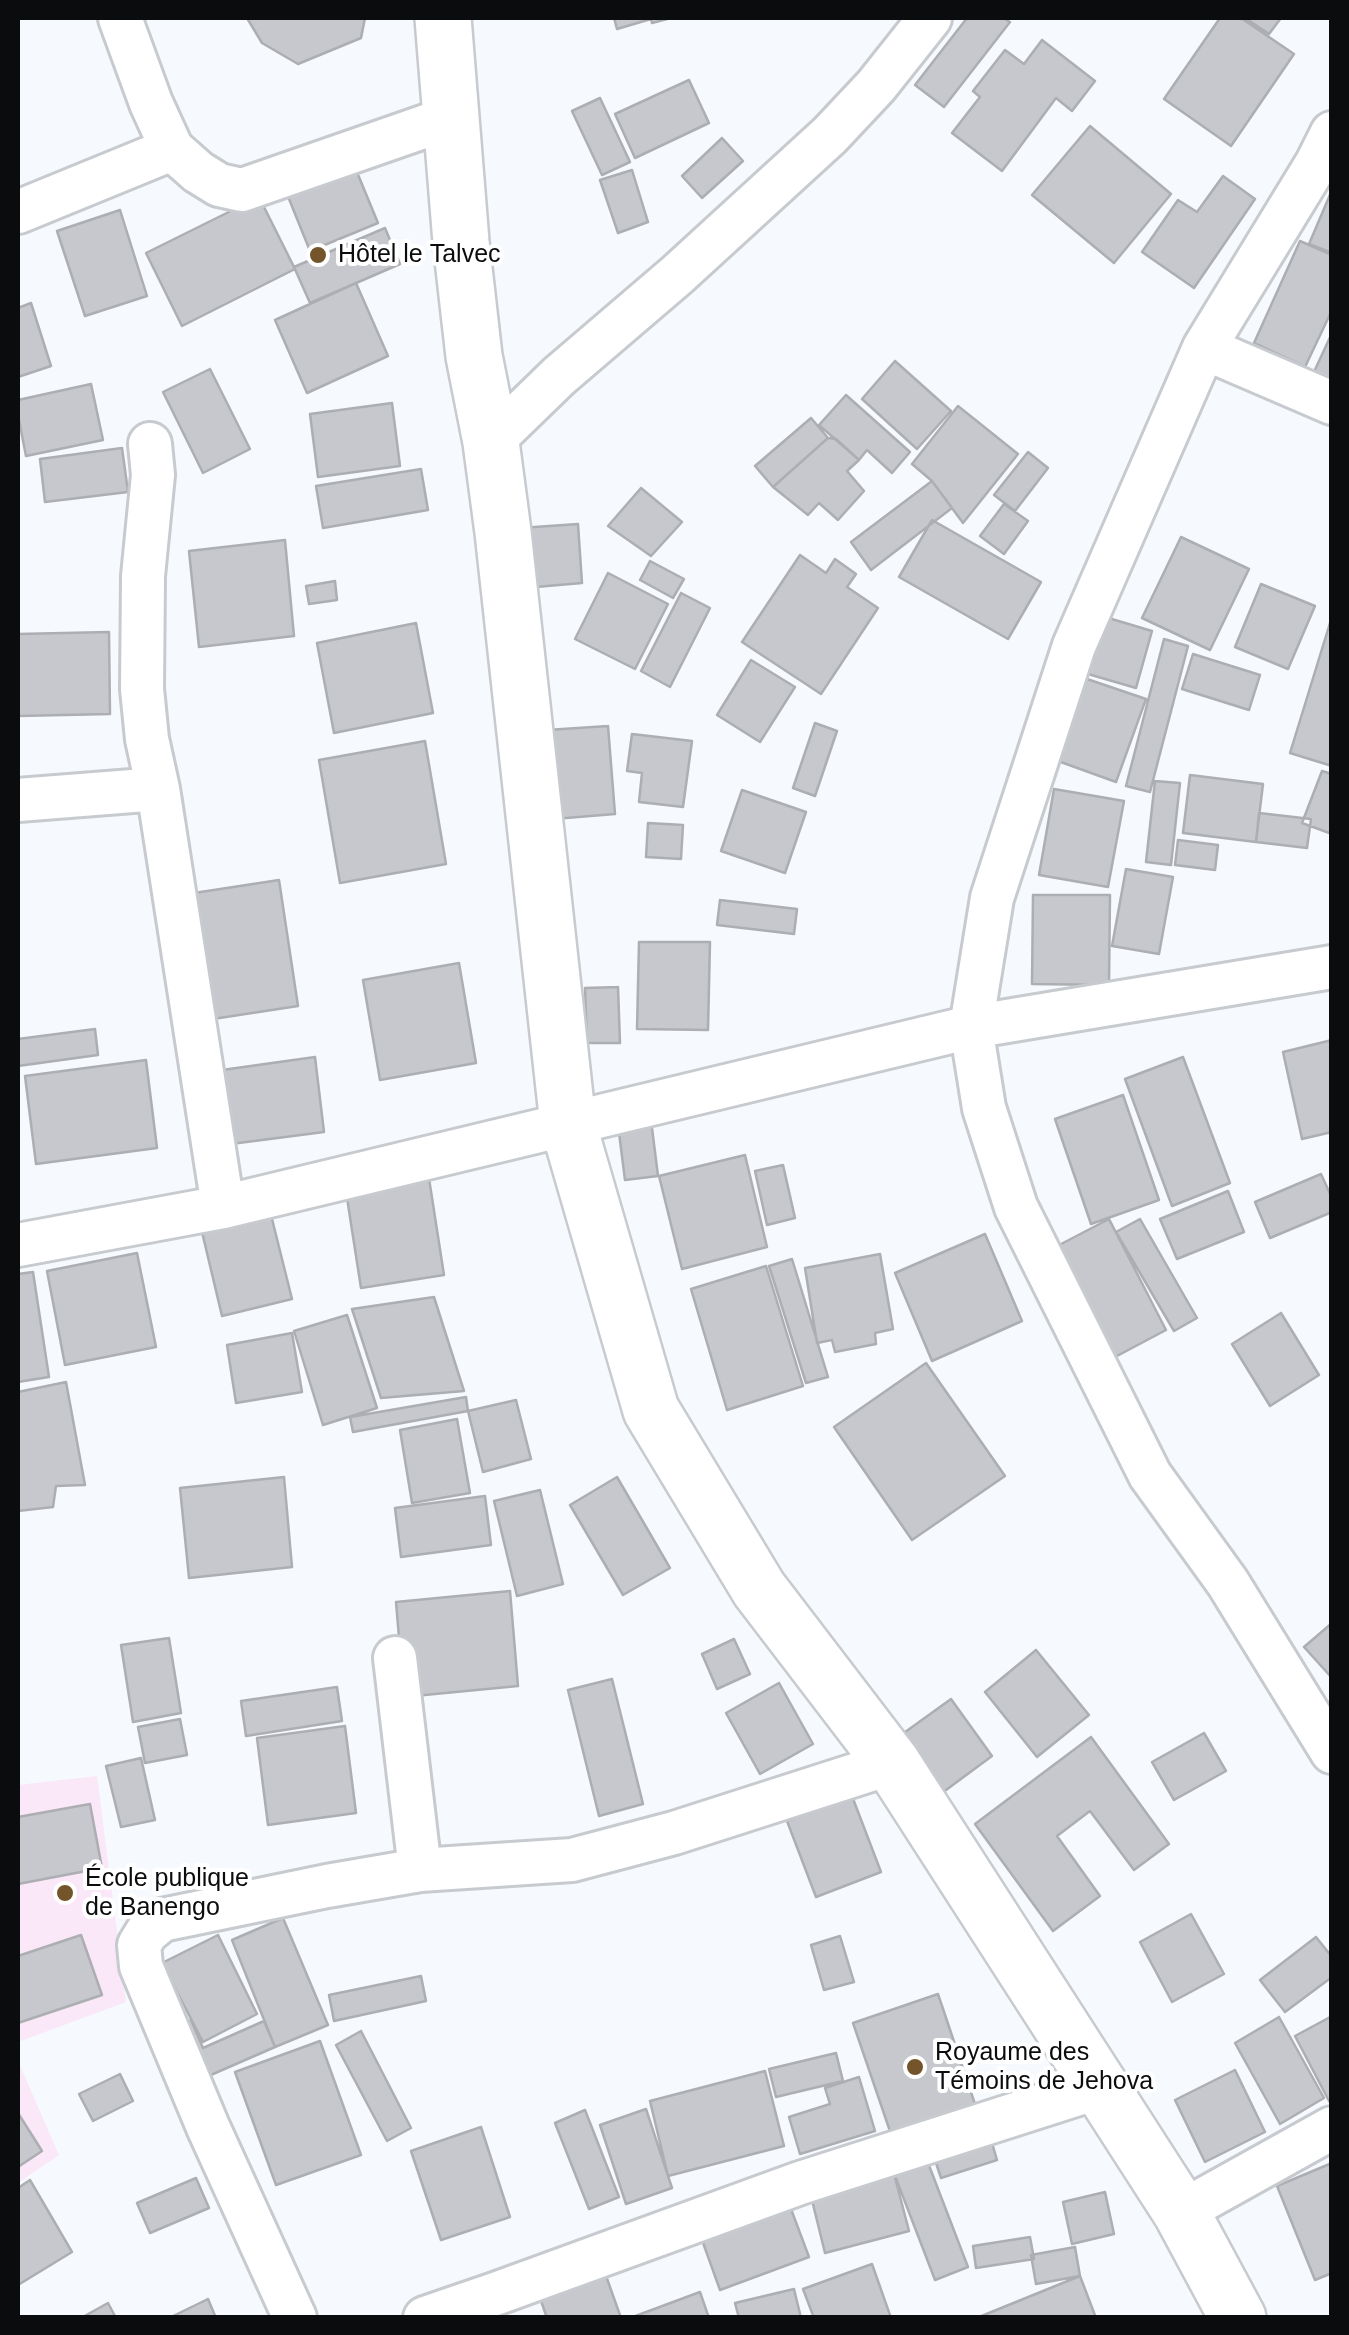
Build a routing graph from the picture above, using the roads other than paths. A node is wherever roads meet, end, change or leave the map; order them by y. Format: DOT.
graph roads {
  1 [pos="120,18"];
  2 [pos="443,18"];
  3 [pos="930,18"];
  4 [pos="452,117"];
  5 [pos="1332,133"];
  6 [pos="172,149"];
  7 [pos="18,212"];
  8 [pos="1204,348"];
  9 [pos="1332,403"];
  10 [pos="492,442"];
  11 [pos="150,444"];
  12 [pos="158,790"];
  13 [pos="18,800"];
  14 [pos="1332,967"];
  15 [pos="970,1027"];
  16 [pos="568,1124"];
  17 [pos="223,1207"];
  18 [pos="18,1245"];
  19 [pos="396,1658"];
  20 [pos="1332,1752"];
  21 [pos="892,1762"];
  22 [pos="420,1870"];
  23 [pos="1100,2087"];
  24 [pos="1332,2128"];
  25 [pos="1181,2212"];
  26 [pos="294,2318"];
  27 [pos="424,2318"];
  28 [pos="1238,2318"];
  1 -- 6 [label="street"];
  2 -- 4 [label="street"];
  3 -- 10 [label="street"];
  4 -- 6 [label="street"];
  4 -- 10 [label="street"];
  5 -- 8 [label="street"];
  6 -- 7 [label="street"];
  8 -- 9 [label="street"];
  8 -- 15 [label="street"];
  10 -- 16 [label="street"];
  11 -- 12 [label="street"];
  12 -- 13 [label="street"];
  12 -- 17 [label="street"];
  14 -- 15 [label="street"];
  15 -- 16 [label="street"];
  15 -- 20 [label="street"];
  16 -- 17 [label="street"];
  16 -- 21 [label="street"];
  17 -- 18 [label="street"];
  19 -- 22 [label="street"];
  21 -- 22 [label="street"];
  21 -- 23 [label="street"];
  22 -- 26 [label="street"];
  23 -- 25 [label="street"];
  23 -- 27 [label="street"];
  24 -- 25 [label="street"];
  25 -- 28 [label="street"];
}
